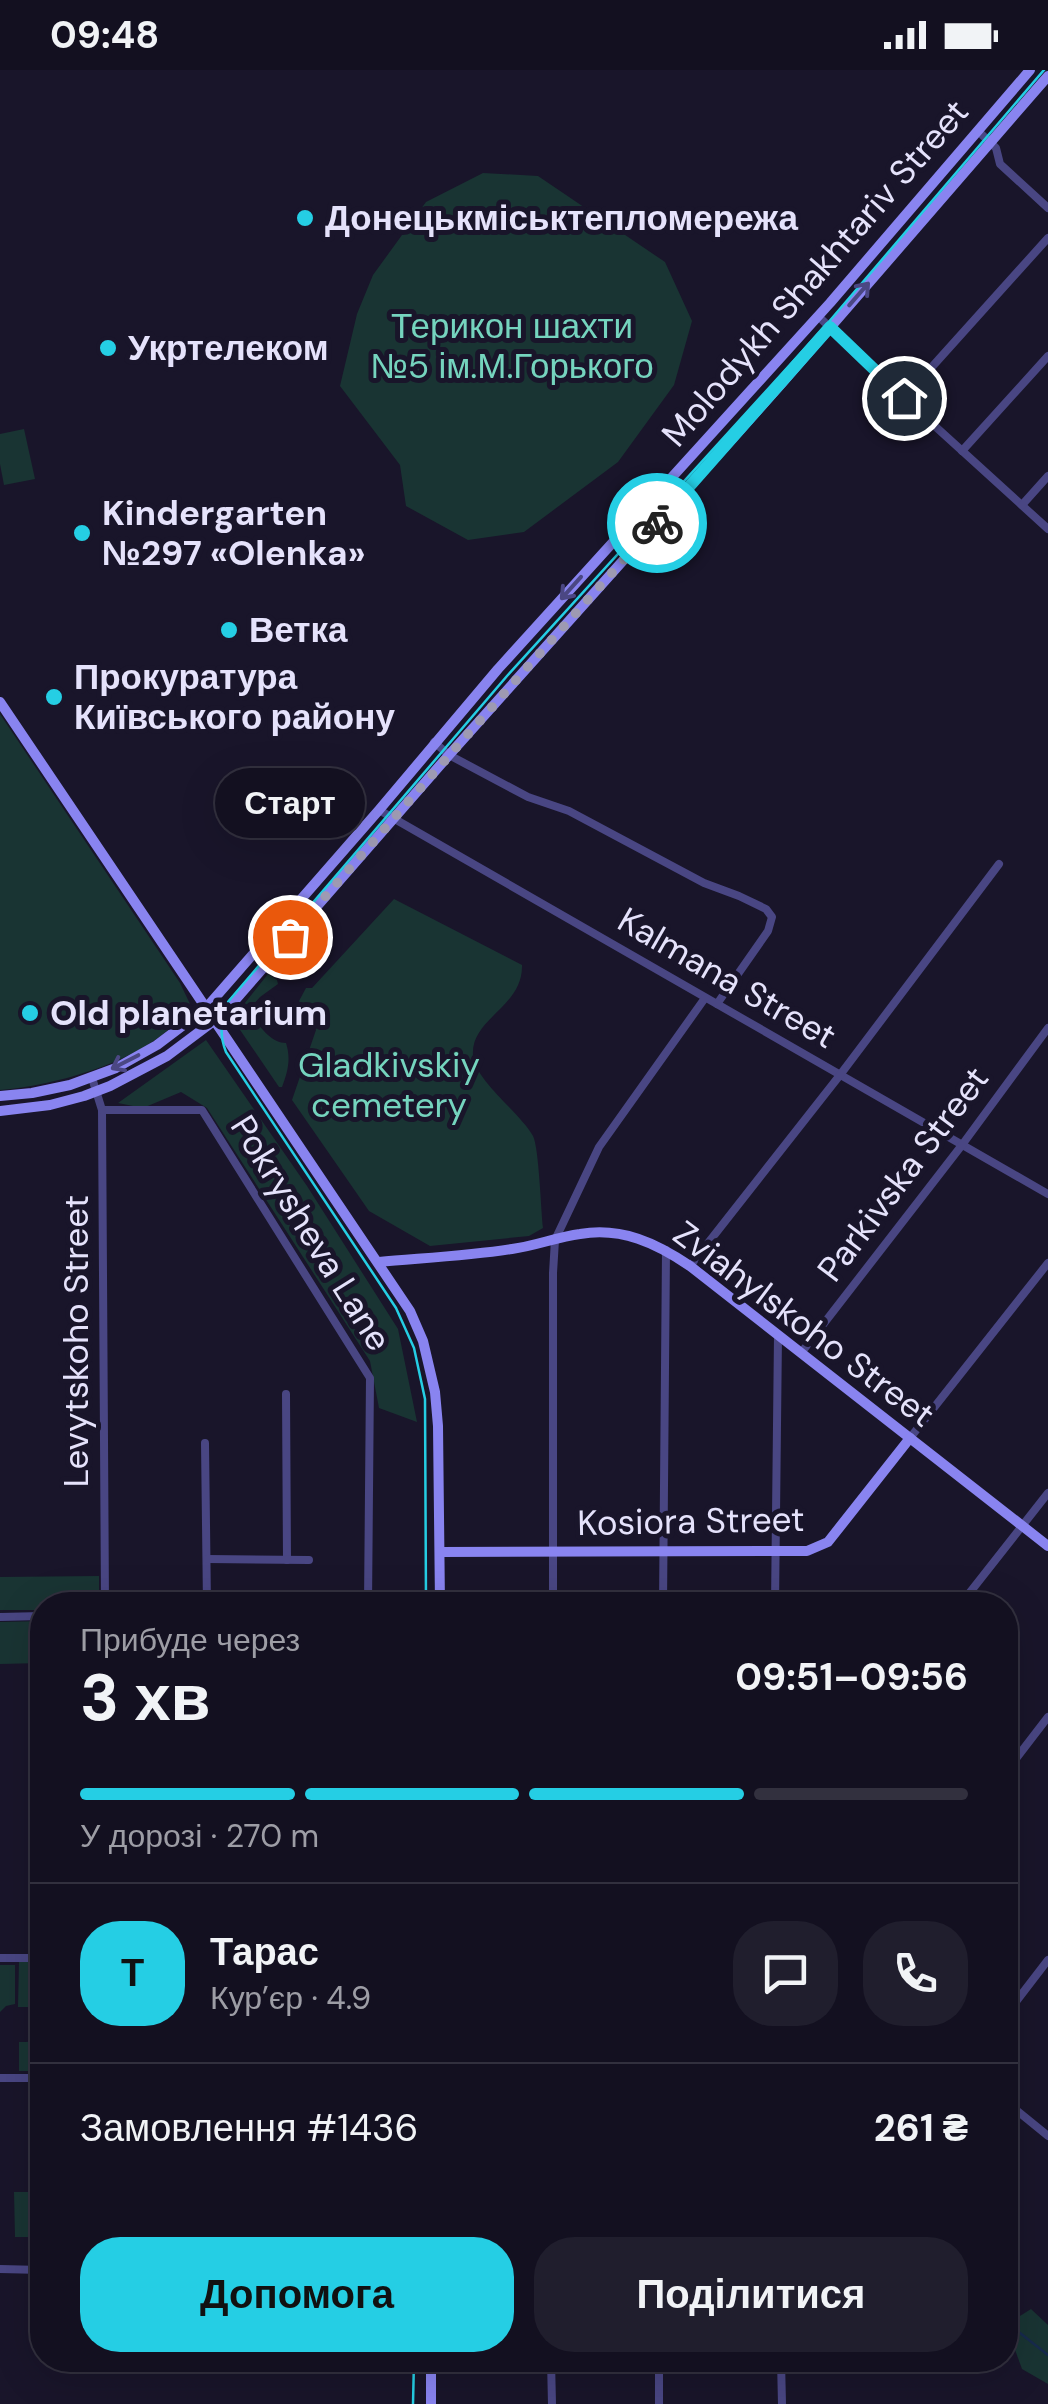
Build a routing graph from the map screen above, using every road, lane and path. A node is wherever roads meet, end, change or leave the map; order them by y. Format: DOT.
graph roads {
  1 [pos="1030,70"];
  2 [pos="1048,76"];
  3 [pos="978,131"];
  4 [pos="990,142"];
  5 [pos="1048,208"];
  6 [pos="1048,238"];
  7 [pos="818,316"];
  8 [pos="830,327"];
  9 [pos="1048,356"];
  10 [pos="904,398"];
  11 [pos="962,451"];
  12 [pos="1048,476"];
  13 [pos="1022,505"];
  14 [pos="1048,529"];
  15 [pos="0,702"];
  16 [pos="434,742"];
  17 [pos="449,755"];
  18 [pos="379,810"];
  19 [pos="395,820"];
  20 [pos="999,864"];
  21 [pos="705,998"];
  22 [pos="716,1004"];
  23 [pos="206,1008"];
  24 [pos="215,1022"];
  25 [pos="1048,1028"];
  26 [pos="840,1075"];
  27 [pos="92,1078"];
  28 [pos="96,1092"];
  29 [pos="0,1096"];
  30 [pos="102,1110"];
  31 [pos="0,1111"];
  32 [pos="962,1144"];
  33 [pos="1048,1194"];
  34 [pos="555,1240"];
  35 [pos="666,1250"];
  36 [pos="379,1262"];
  37 [pos="1048,1263"];
  38 [pos="690,1266"];
  39 [pos="778,1335"];
  40 [pos="801,1353"];
  41 [pos="286,1394"];
  42 [pos="910,1438"];
  43 [pos="205,1443"];
  44 [pos="1048,1493"];
  45 [pos="1022,1526"];
  46 [pos="1048,1546"];
  47 [pos="663,1550"];
  48 [pos="774,1551"];
  49 [pos="440,1552"];
  50 [pos="553,1552"];
  51 [pos="207,1559"];
  52 [pos="287,1560"];
  53 [pos="309,1560"];
  54 [pos="105,1592"];
  55 [pos="207,1592"];
  56 [pos="368,1592"];
  57 [pos="440,1592"];
  58 [pos="553,1592"];
  59 [pos="663,1592"];
  60 [pos="775,1592"];
  61 [pos="970,1592"];
  62 [pos="30,1616"];
  63 [pos="0,1617"];
  64 [pos="1048,1717"];
  65 [pos="1018,1756"];
  66 [pos="0,1958"];
  67 [pos="30,1958"];
  68 [pos="1048,1960"];
  69 [pos="1018,1999"];
  70 [pos="0,2078"];
  71 [pos="30,2078"];
  72 [pos="1018,2112"];
  73 [pos="1048,2136"];
  74 [pos="0,2269"];
  75 [pos="30,2270"];
  76 [pos="431,2372"];
  77 [pos="551,2372"];
  78 [pos="659,2372"];
  79 [pos="781,2372"];
  80 [pos="431,2404"];
  81 [pos="552,2404"];
  82 [pos="659,2404"];
  83 [pos="782,2404"];
  1 -- 3 [label="main road, Molodykh Shakhtariv Street"];
  2 -- 4 [label="main road, Molodykh Shakhtariv Street"];
  3 -- 4 [label="street"];
  3 -- 7 [label="main road, Molodykh Shakhtariv Street"];
  4 -- 5 [label="street"];
  8 -- 4 [label="main road, Molodykh Shakhtariv Street, one-way"];
  6 -- 10 [label="street"];
  7 -- 8 [label="street"];
  7 -- 16 [label="main road, Molodykh Shakhtariv Street, one-way"];
  8 -- 10 [label="street"];
  8 -- 17 [label="main road, Molodykh Shakhtariv Street"];
  9 -- 11 [label="street"];
  10 -- 11 [label="street"];
  11 -- 13 [label="street"];
  12 -- 13 [label="street"];
  13 -- 14 [label="street"];
  15 -- 23 [label="main road"];
  16 -- 17 [label="street"];
  16 -- 18 [label="main road, Molodykh Shakhtariv Street"];
  17 -- 19 [label="main road, Molodykh Shakhtariv Street"];
  17 -- 22 [label="street"];
  18 -- 19 [label="street, Kalmana Street"];
  18 -- 23 [label="main road, Molodykh Shakhtariv Street"];
  19 -- 21 [label="street, Kalmana Street"];
  19 -- 24 [label="main road, Molodykh Shakhtariv Street"];
  20 -- 26 [label="street"];
  21 -- 22 [label="street, Kalmana Street"];
  21 -- 34 [label="street"];
  22 -- 26 [label="street, Kalmana Street"];
  23 -- 24 [label="main road"];
  23 -- 27 [label="main road, Molodykh Shakhtariv Street, one-way"];
  24 -- 28 [label="main road, Molodykh Shakhtariv Street"];
  24 -- 36 [label="main road"];
  25 -- 32 [label="street, Parkivska Street"];
  26 -- 32 [label="street, Kalmana Street"];
  26 -- 38 [label="street"];
  27 -- 28 [label="street, Levytskoho Street"];
  27 -- 29 [label="main road, Molodykh Shakhtariv Street"];
  28 -- 30 [label="street, Levytskoho Street"];
  28 -- 31 [label="main road, Molodykh Shakhtariv Street"];
  30 -- 54 [label="street, Levytskoho Street"];
  30 -- 56 [label="street, Pokrysheva Lane"];
  32 -- 33 [label="street, Kalmana Street"];
  32 -- 40 [label="street, Parkivska Street"];
  34 -- 35 [label="main road, Zviahylskoho Street"];
  34 -- 36 [label="main road, Zviahylskoho Street"];
  34 -- 50 [label="street"];
  35 -- 38 [label="main road, Zviahylskoho Street"];
  35 -- 47 [label="street"];
  36 -- 49 [label="main road"];
  37 -- 42 [label="street, Kosiora Street"];
  38 -- 39 [label="main road, Zviahylskoho Street"];
  39 -- 40 [label="main road, Zviahylskoho Street"];
  39 -- 48 [label="street"];
  40 -- 42 [label="main road, Zviahylskoho Street"];
  41 -- 52 [label="street"];
  42 -- 45 [label="main road, Zviahylskoho Street"];
  42 -- 48 [label="main road, Kosiora Street"];
  43 -- 51 [label="street"];
  44 -- 45 [label="street"];
  45 -- 46 [label="main road, Zviahylskoho Street"];
  45 -- 61 [label="street"];
  47 -- 48 [label="main road, Kosiora Street"];
  47 -- 50 [label="main road, Kosiora Street"];
  47 -- 59 [label="street"];
  48 -- 60 [label="street"];
  49 -- 50 [label="main road, Kosiora Street"];
  49 -- 57 [label="main road"];
  50 -- 58 [label="street"];
  51 -- 52 [label="street"];
  51 -- 55 [label="street"];
  52 -- 53 [label="street"];
  62 -- 63 [label="street"];
  64 -- 65 [label="street"];
  66 -- 67 [label="street"];
  68 -- 69 [label="street"];
  70 -- 71 [label="street"];
  72 -- 73 [label="street"];
  74 -- 75 [label="street"];
  76 -- 80 [label="main road"];
  77 -- 81 [label="street"];
  78 -- 82 [label="street"];
  79 -- 83 [label="street"];
}
